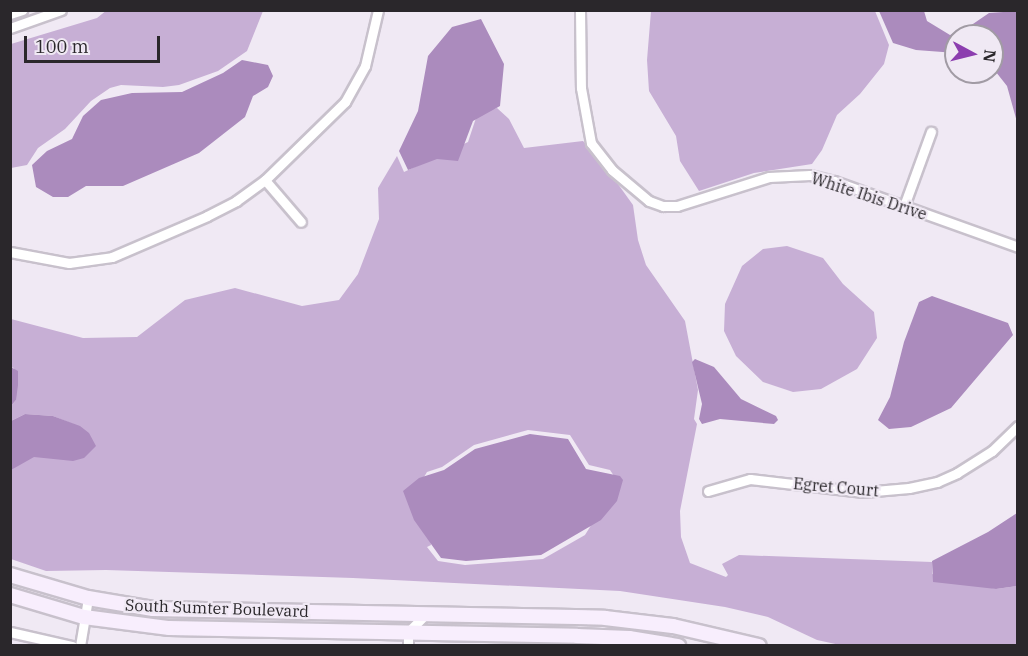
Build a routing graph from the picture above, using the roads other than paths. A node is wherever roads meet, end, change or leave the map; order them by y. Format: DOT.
graph roads {
  1 [pos="22,10"];
  2 [pos="61,10"];
  3 [pos="378,10"];
  4 [pos="580,10"];
  5 [pos="10,14"];
  6 [pos="10,28"];
  7 [pos="931,132"];
  8 [pos="264,180"];
  9 [pos="904,206"];
  10 [pos="301,222"];
  11 [pos="1017,247"];
  12 [pos="10,252"];
  13 [pos="1017,426"];
  14 [pos="708,491"];
  15 [pos="10,575"];
  16 [pos="10,595"];
  17 [pos="88,598"];
  18 [pos="427,615"];
  19 [pos="84,617"];
  20 [pos="10,632"];
  21 [pos="612,637"];
  22 [pos="408,639"];
  23 [pos="72,645"];
  24 [pos="80,645"];
  25 [pos="594,645"];
  26 [pos="678,645"];
  27 [pos="759,645"];
  1 -- 5 [label="street"];
  2 -- 6 [label="street"];
  3 -- 8 [label="street"];
  4 -- 9 [label="street, White Ibis Drive"];
  7 -- 9 [label="street"];
  8 -- 10 [label="street"];
  8 -- 12 [label="street"];
  9 -- 11 [label="street, White Ibis Drive"];
  13 -- 14 [label="street, Egret Court"];
  15 -- 17 [label="main road, South Sumter Boulevard"];
  16 -- 19 [label="main road, South Sumter Boulevard"];
  17 -- 18 [label="main road, South Sumter Boulevard"];
  17 -- 19 [label="street"];
  18 -- 22 [label="street"];
  18 -- 27 [label="main road, South Sumter Boulevard"];
  19 -- 22 [label="main road, South Sumter Boulevard"];
  19 -- 24 [label="street"];
  20 -- 23 [label="street"];
  21 -- 22 [label="main road, South Sumter Boulevard"];
  21 -- 25 [label="street"];
  21 -- 26 [label="main road, South Sumter Boulevard"];
}
